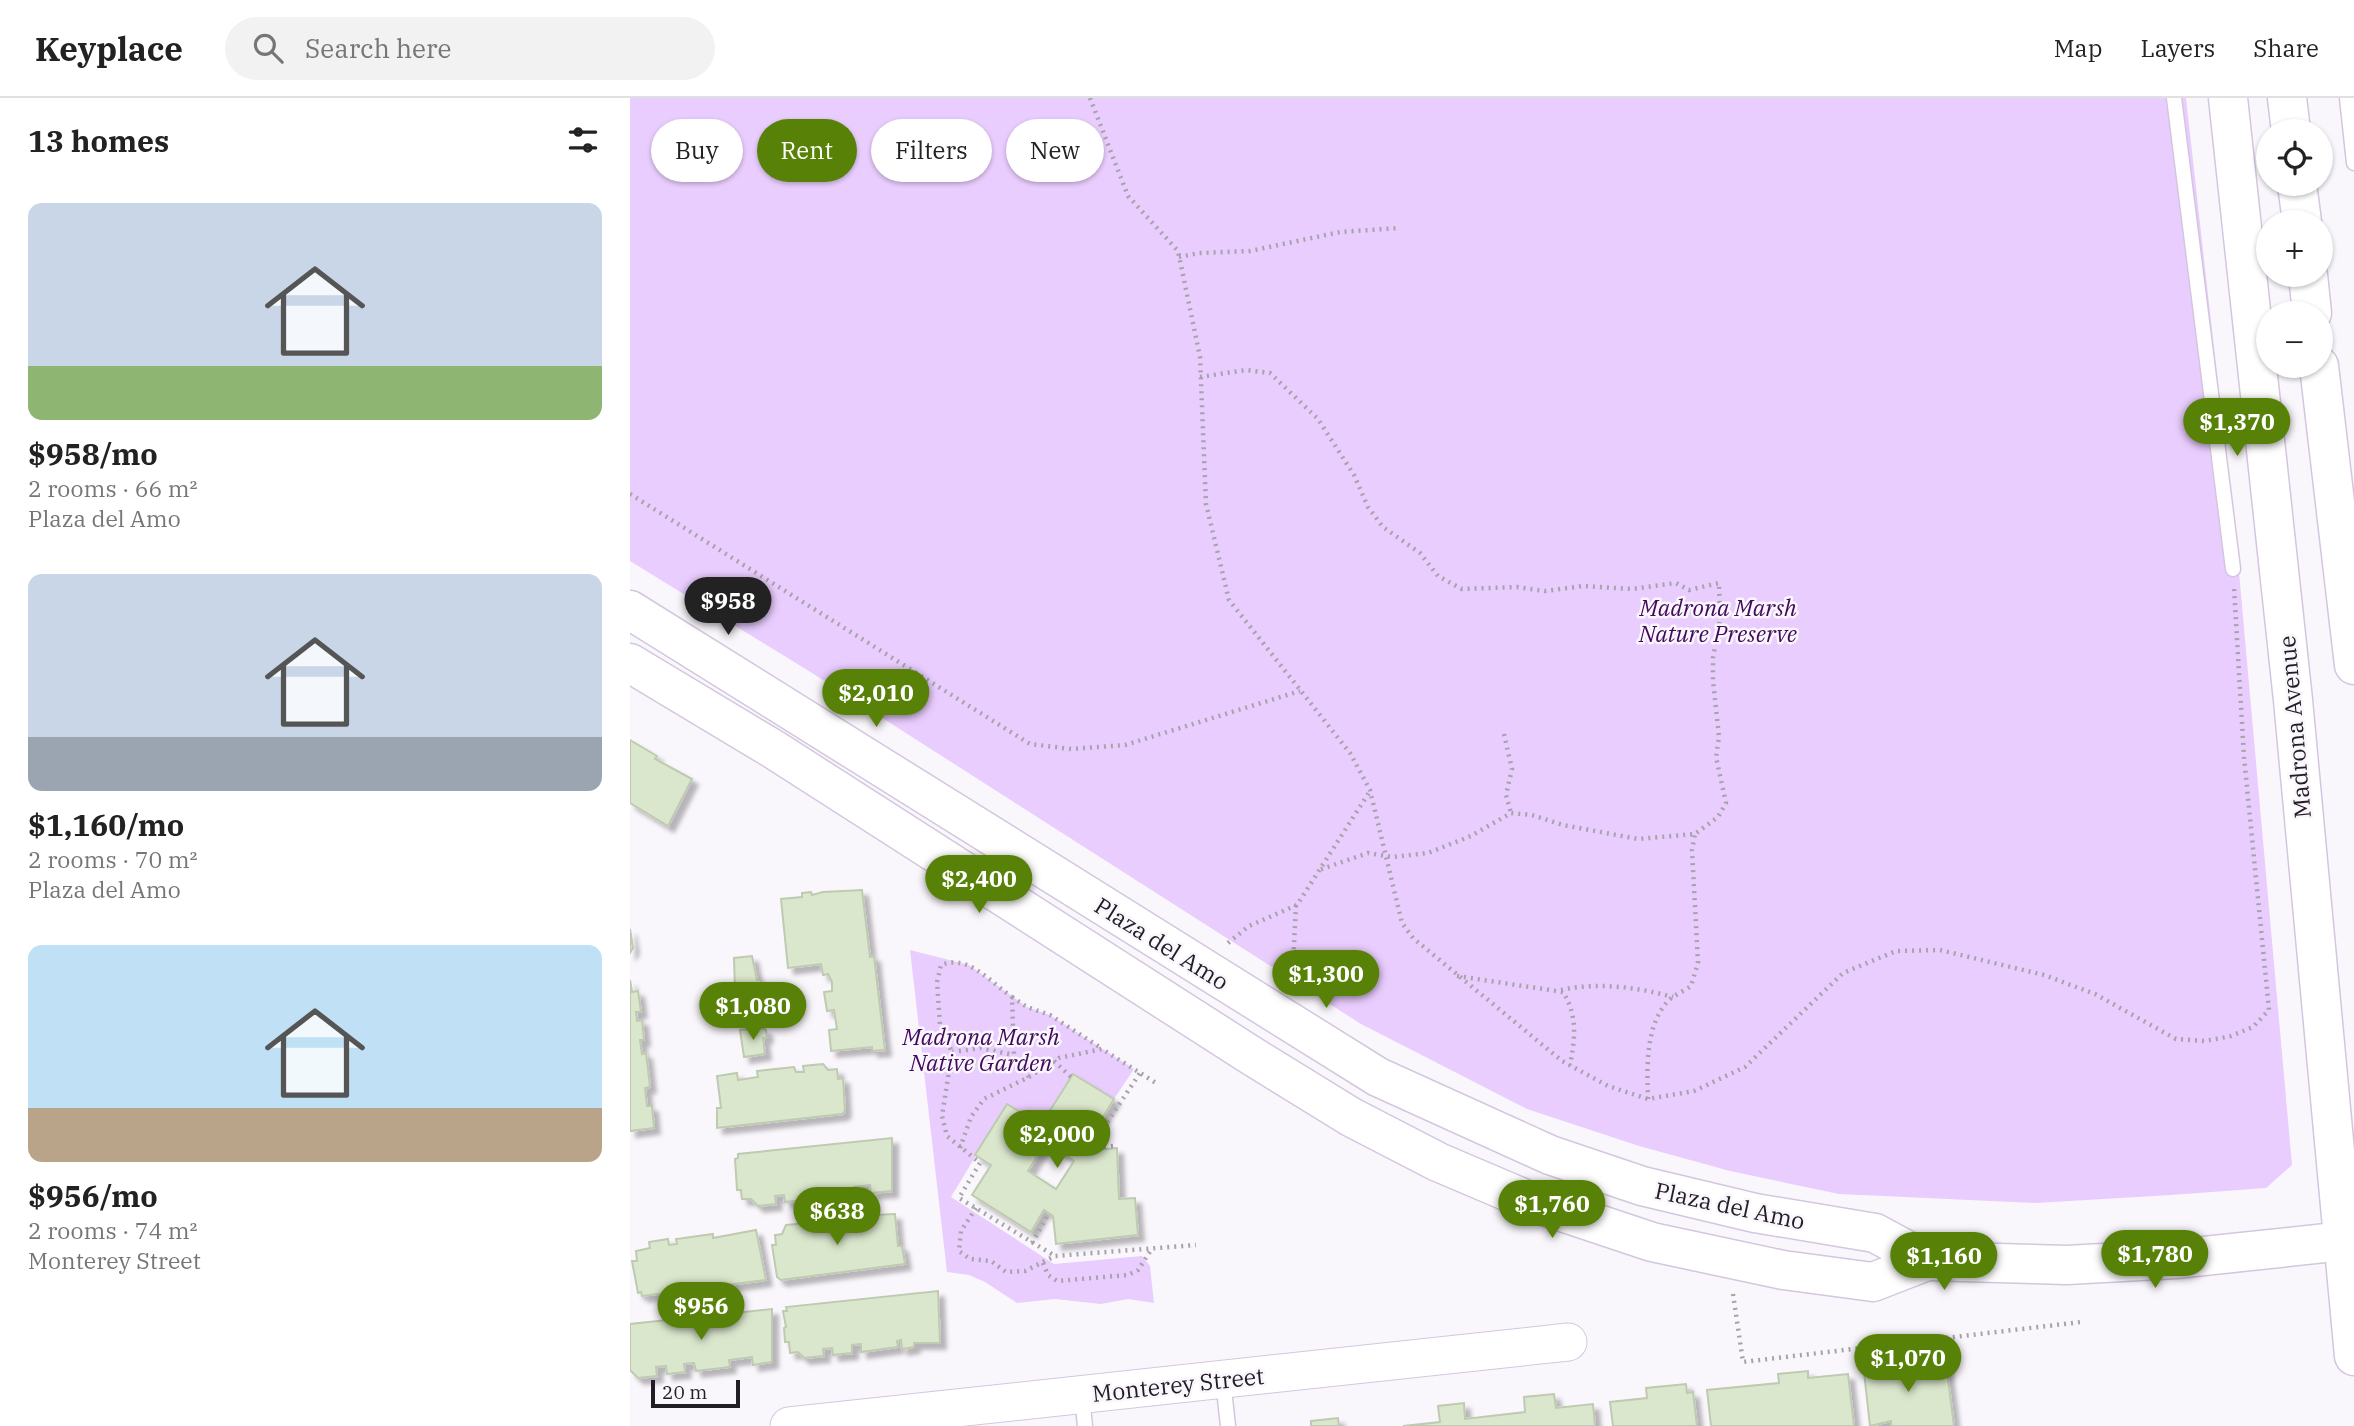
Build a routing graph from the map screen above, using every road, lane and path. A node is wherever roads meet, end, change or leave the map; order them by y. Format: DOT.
graph roads {
  1 [pos="1090,98"];
  2 [pos="2174,98"];
  3 [pos="2228,98"];
  4 [pos="2287,98"];
  5 [pos="2347,98"];
  6 [pos="2290,119"];
  7 [pos="2354,163"];
  8 [pos="1399,228"];
  9 [pos="1180,257"];
  10 [pos="1200,377"];
  11 [pos="2320,378"];
  12 [pos="630,494"];
  13 [pos="2233,569"];
  14 [pos="630,610"];
  15 [pos="630,663"];
  16 [pos="2354,665"];
  17 [pos="1300,691"];
  18 [pos="794,713"];
  19 [pos="1504,734"];
  20 [pos="773,749"];
  21 [pos="1370,790"];
  22 [pos="1511,813"];
  23 [pos="1695,834"];
  24 [pos="1385,855"];
  25 [pos="1319,870"];
  26 [pos="1296,905"];
  27 [pos="1221,948"];
  28 [pos="1456,976"];
  29 [pos="1558,990"];
  30 [pos="1292,992"];
  31 [pos="1242,993"];
  32 [pos="1012,997"];
  33 [pos="1674,997"];
  34 [pos="1216,1032"];
  35 [pos="1101,1049"];
  36 [pos="952,1052"];
  37 [pos="1014,1055"];
  38 [pos="1054,1060"];
  39 [pos="1570,1065"];
  40 [pos="1140,1073"];
  41 [pos="1029,1077"];
  42 [pos="1070,1077"];
  43 [pos="1156,1083"];
  44 [pos="1648,1099"];
  45 [pos="1114,1146"];
  46 [pos="960,1149"];
  47 [pos="976,1208"];
  48 [pos="1049,1213"];
  49 [pos="2348,1241"];
  50 [pos="1032,1243"];
  51 [pos="1196,1245"];
  52 [pos="1152,1249"];
  53 [pos="1055,1256"];
  54 [pos="1927,1261"];
  55 [pos="1042,1262"];
  56 [pos="1733,1289"];
  57 [pos="2081,1322"];
  58 [pos="1568,1342"];
  59 [pos="2354,1356"];
  60 [pos="1223,1379"];
  61 [pos="1083,1410"];
  62 [pos="789,1426"];
  63 [pos="1228,1426"];
  1 -- 9 [label="path"];
  2 -- 13 [label="lane"];
  3 -- 49 [label="main road, Madrona Avenue"];
  4 -- 6 [label="main road"];
  5 -- 7 [label="lane"];
  8 -- 9 [label="path"];
  9 -- 10 [label="path"];
  10 -- 17 [label="path"];
  10 -- 23 [label="path"];
  11 -- 16 [label="main road"];
  12 -- 17 [label="path"];
  13 -- 44 [label="path"];
  14 -- 18 [label="main road, Plaza del Amo"];
  15 -- 20 [label="main road, Plaza del Amo"];
  17 -- 21 [label="path"];
  18 -- 20 [label="main road"];
  18 -- 31 [label="main road, Plaza del Amo"];
  19 -- 22 [label="path"];
  20 -- 34 [label="main road, Plaza del Amo"];
  21 -- 24 [label="path"];
  21 -- 25 [label="path"];
  22 -- 23 [label="path"];
  22 -- 24 [label="path"];
  23 -- 33 [label="path"];
  24 -- 25 [label="path"];
  24 -- 28 [label="path"];
  25 -- 26 [label="path"];
  26 -- 27 [label="path"];
  26 -- 30 [label="path"];
  28 -- 29 [label="path"];
  28 -- 39 [label="path"];
  29 -- 33 [label="path"];
  29 -- 39 [label="path"];
  31 -- 34 [label="main road"];
  31 -- 54 [label="main road, Plaza del Amo"];
  32 -- 35 [label="path"];
  32 -- 36 [label="path"];
  32 -- 37 [label="path"];
  33 -- 44 [label="path"];
  34 -- 54 [label="main road, Plaza del Amo"];
  35 -- 38 [label="path"];
  35 -- 40 [label="path"];
  36 -- 37 [label="path"];
  36 -- 46 [label="path"];
  37 -- 41 [label="path"];
  38 -- 41 [label="path"];
  38 -- 42 [label="path"];
  39 -- 44 [label="path"];
  40 -- 43 [label="path"];
  40 -- 45 [label="path"];
  41 -- 46 [label="path"];
  46 -- 47 [label="path"];
  47 -- 50 [label="path"];
  47 -- 55 [label="path"];
  48 -- 50 [label="path"];
  49 -- 54 [label="main road, Plaza del Amo"];
  49 -- 59 [label="main road, Madrona Avenue"];
  50 -- 53 [label="path"];
  51 -- 52 [label="path"];
  52 -- 53 [label="path"];
  52 -- 55 [label="path"];
  53 -- 55 [label="path"];
  56 -- 57 [label="path"];
  58 -- 60 [label="street, Monterey Street"];
  60 -- 61 [label="street, Monterey Street"];
  60 -- 63 [label="lane"];
  61 -- 62 [label="street, Monterey Street"];
}
